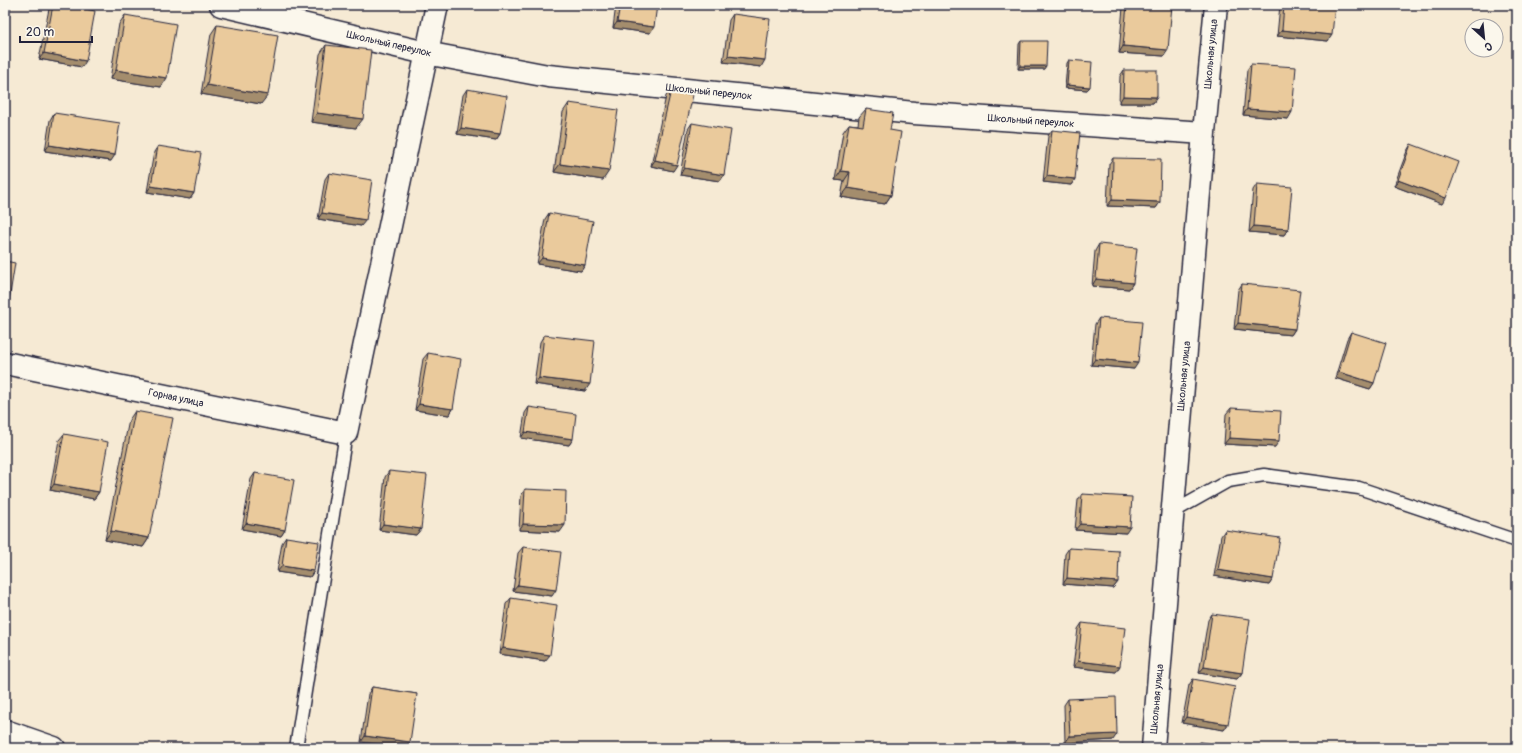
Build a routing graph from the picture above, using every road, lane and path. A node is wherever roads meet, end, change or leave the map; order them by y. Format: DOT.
graph roads {
  1 [pos="221,5"];
  2 [pos="437,5"];
  3 [pos="1216,5"];
  4 [pos="426,53"];
  5 [pos="1204,133"];
  6 [pos="5,363"];
  7 [pos="346,433"];
  8 [pos="1173,512"];
  9 [pos="1517,541"];
  10 [pos="5,732"];
  11 [pos="54,748"];
  12 [pos="296,748"];
  13 [pos="1153,748"];
  1 -- 4 [label="street, Школьный переулок"];
  2 -- 4 [label="street"];
  3 -- 5 [label="street, Школьная улица"];
  4 -- 5 [label="street, Школьный переулок"];
  4 -- 7 [label="street"];
  5 -- 8 [label="street, Школьная улица"];
  6 -- 7 [label="street, Горная улица"];
  7 -- 12 [label="lane"];
  8 -- 9 [label="lane"];
  8 -- 13 [label="street, Школьная улица"];
  10 -- 11 [label="street"];
}
